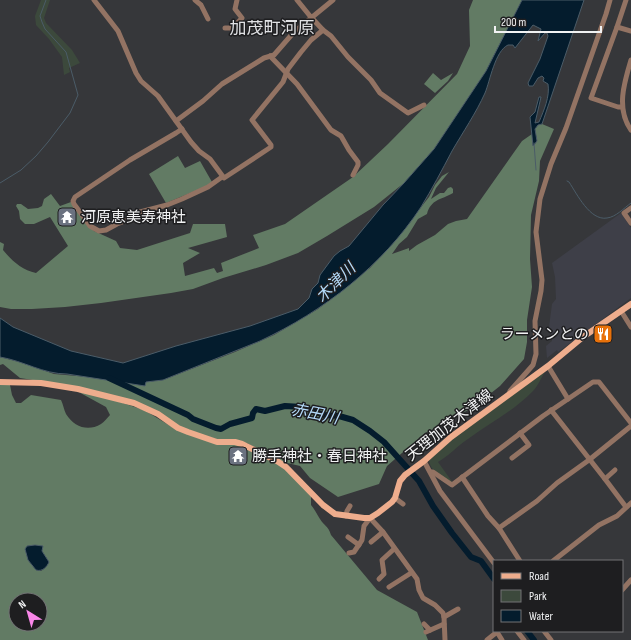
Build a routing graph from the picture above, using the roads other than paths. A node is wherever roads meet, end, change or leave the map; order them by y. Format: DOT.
graph roads {
  1 [pos="94,0"];
  2 [pos="195,0"];
  3 [pos="237,0"];
  4 [pos="297,0"];
  5 [pos="333,0"];
  6 [pos="610,0"];
  7 [pos="626,0"];
  8 [pos="312,18"];
  9 [pos="208,19"];
  10 [pos="617,27"];
  11 [pos="225,28"];
  12 [pos="323,30"];
  13 [pos="631,31"];
  14 [pos="270,56"];
  15 [pos="631,60"];
  16 [pos="287,73"];
  17 [pos="424,105"];
  18 [pos="622,107"];
  19 [pos="176,121"];
  20 [pos="182,129"];
  21 [pos="631,130"];
  22 [pos="353,175"];
  23 [pos="222,177"];
  24 [pos="631,208"];
  25 [pos="631,223"];
  26 [pos="631,304"];
  27 [pos="621,311"];
  28 [pos="631,326"];
  29 [pos="548,366"];
  30 [pos="0,382"];
  31 [pos="509,394"];
  32 [pos="568,398"];
  33 [pos="551,410"];
  34 [pos="631,424"];
  35 [pos="520,433"];
  36 [pos="512,458"];
  37 [pos="590,460"];
  38 [pos="424,461"];
  39 [pos="615,470"];
  40 [pos="431,472"];
  41 [pos="462,477"];
  42 [pos="604,479"];
  43 [pos="395,498"];
  44 [pos="631,503"];
  45 [pos="403,504"];
  46 [pos="350,506"];
  47 [pos="626,507"];
  48 [pos="346,516"];
  49 [pos="370,518"];
  50 [pos="499,528"];
  51 [pos="383,532"];
  52 [pos="348,537"];
  53 [pos="371,542"];
  54 [pos="359,545"];
  55 [pos="394,549"];
  56 [pos="349,553"];
  57 [pos="519,560"];
  58 [pos="554,560"];
  59 [pos="493,562"];
  60 [pos="411,573"];
  61 [pos="379,579"];
  62 [pos="631,580"];
  63 [pos="389,587"];
  64 [pos="623,589"];
  65 [pos="458,609"];
  66 [pos="444,617"];
  67 [pos="424,624"];
  68 [pos="444,624"];
  69 [pos="518,632"];
  70 [pos="545,632"];
  71 [pos="445,640"];
  72 [pos="487,640"];
  73 [pos="502,640"];
  74 [pos="524,640"];
  75 [pos="551,640"];
  1 -- 19 [label="street"];
  2 -- 9 [label="street"];
  3 -- 11 [label="street"];
  4 -- 8 [label="street"];
  5 -- 8 [label="street"];
  6 -- 31 [label="street"];
  7 -- 10 [label="street"];
  8 -- 12 [label="street"];
  8 -- 14 [label="street"];
  10 -- 13 [label="street"];
  10 -- 18 [label="street"];
  12 -- 16 [label="street"];
  12 -- 17 [label="street"];
  14 -- 16 [label="street"];
  14 -- 19 [label="street"];
  15 -- 18 [label="street"];
  16 -- 22 [label="street"];
  16 -- 23 [label="street"];
  18 -- 21 [label="street"];
  19 -- 20 [label="street"];
  20 -- 23 [label="street"];
  20 -- 23 [label="street"];
  24 -- 25 [label="street"];
  26 -- 27 [label="main road, 天理加茂木津線"];
  27 -- 28 [label="street"];
  27 -- 29 [label="main road, 天理加茂木津線"];
  29 -- 31 [label="main road, 天理加茂木津線"];
  29 -- 32 [label="street"];
  30 -- 48 [label="main road"];
  31 -- 38 [label="main road, 天理加茂木津線"];
  32 -- 33 [label="street"];
  32 -- 34 [label="street"];
  33 -- 35 [label="street"];
  33 -- 37 [label="street"];
  34 -- 37 [label="street"];
  35 -- 36 [label="street"];
  35 -- 41 [label="street"];
  37 -- 42 [label="street"];
  37 -- 50 [label="street"];
  38 -- 40 [label="street"];
  38 -- 43 [label="main road, 天理加茂木津線"];
  39 -- 42 [label="street"];
  40 -- 41 [label="street"];
  40 -- 59 [label="street"];
  41 -- 50 [label="street"];
  42 -- 47 [label="street"];
  43 -- 45 [label="street"];
  43 -- 49 [label="main road, 天理加茂木津線"];
  44 -- 47 [label="street"];
  46 -- 48 [label="street"];
  47 -- 58 [label="street"];
  48 -- 49 [label="main road"];
  49 -- 51 [label="street"];
  49 -- 54 [label="street"];
  50 -- 57 [label="street"];
  51 -- 53 [label="street"];
  51 -- 55 [label="street"];
  52 -- 54 [label="street"];
  54 -- 56 [label="street"];
  55 -- 60 [label="street"];
  55 -- 61 [label="street"];
  60 -- 63 [label="street"];
  60 -- 66 [label="street"];
  62 -- 64 [label="street"];
  65 -- 66 [label="street"];
  66 -- 68 [label="street"];
  67 -- 68 [label="street"];
  68 -- 71 [label="street"];
  69 -- 74 [label="street"];
  70 -- 75 [label="street"];
  72 -- 73 [label="street"];
}
